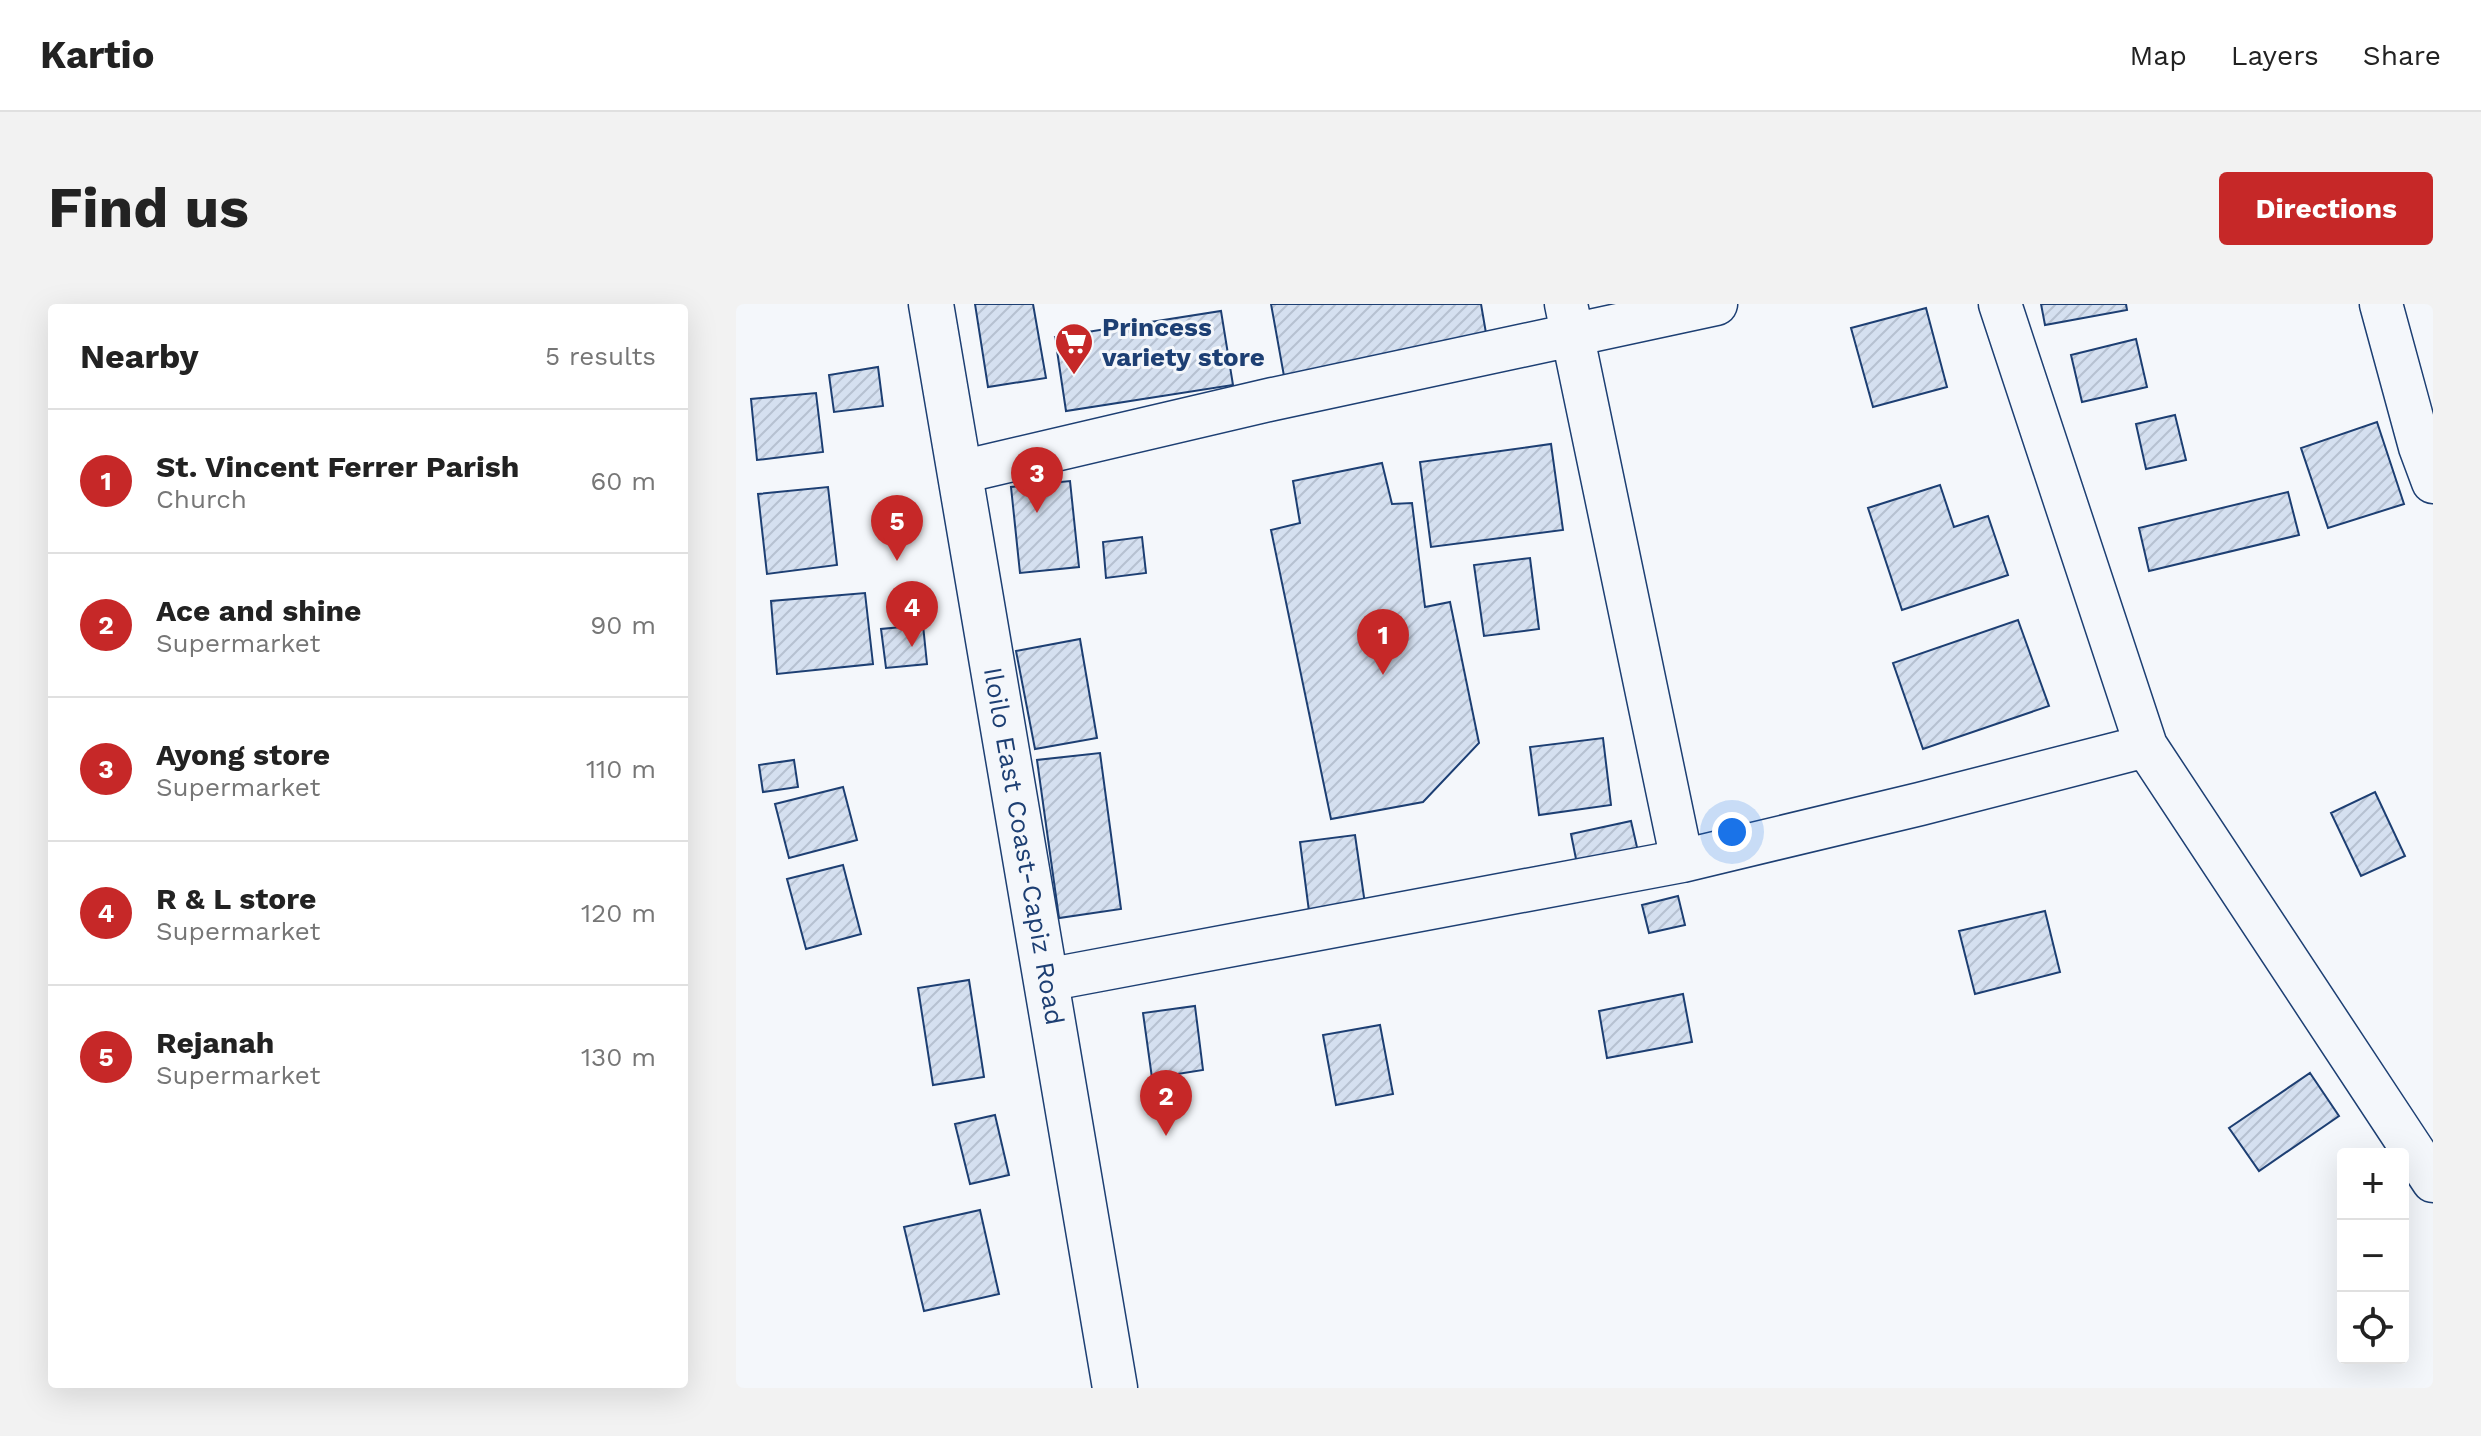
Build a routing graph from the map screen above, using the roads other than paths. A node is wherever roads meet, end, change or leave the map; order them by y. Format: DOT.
graph roads {
  1 [pos="931,304"];
  2 [pos="1716,304"];
  3 [pos="2000,304"];
  4 [pos="2381,304"];
  5 [pos="1569,319"];
  6 [pos="961,472"];
  7 [pos="2433,482"];
  8 [pos="2146,746"];
  9 [pos="1682,861"];
  10 [pos="1046,980"];
  11 [pos="2433,1181"];
  12 [pos="1115,1388"];
  1 -- 6 [label="main road, Iloilo East Coast-Capiz Road"];
  2 -- 5 [label="street"];
  3 -- 8 [label="street"];
  4 -- 7 [label="street"];
  5 -- 6 [label="street"];
  5 -- 9 [label="street"];
  6 -- 10 [label="main road, Iloilo East Coast-Capiz Road"];
  8 -- 9 [label="street"];
  8 -- 11 [label="street"];
  9 -- 10 [label="street"];
  10 -- 12 [label="main road, Iloilo East Coast-Capiz Road"];
}
